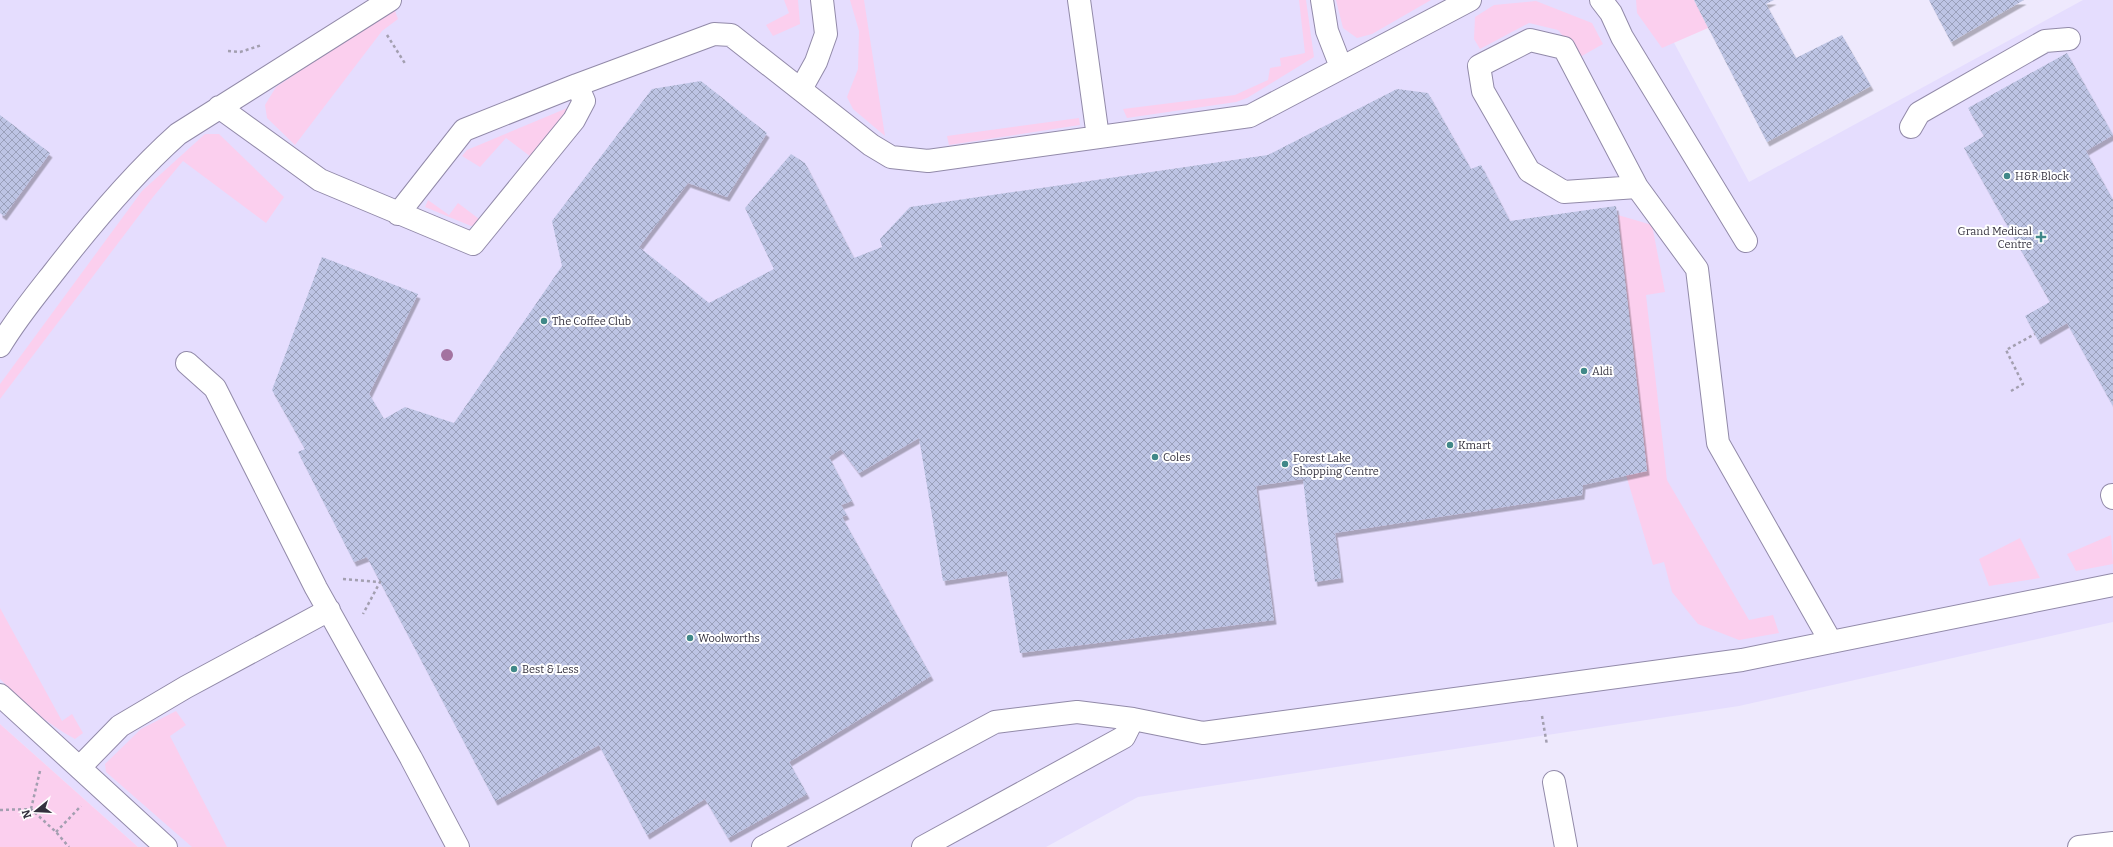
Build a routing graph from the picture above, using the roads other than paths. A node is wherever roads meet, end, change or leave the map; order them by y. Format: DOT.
graph roads {
  1 [pos="390,0"];
  2 [pos="822,0"];
  3 [pos="1079,0"];
  4 [pos="1322,0"];
  5 [pos="1470,0"];
  6 [pos="1601,0"];
  7 [pos="2069,39"];
  8 [pos="1341,68"];
  9 [pos="577,85"];
  10 [pos="801,89"];
  11 [pos="219,108"];
  12 [pos="1911,127"];
  13 [pos="1098,137"];
  14 [pos="1637,186"];
  15 [pos="398,214"];
  16 [pos="1746,241"];
  17 [pos="7,319"];
  18 [pos="0,346"];
  19 [pos="187,363"];
  20 [pos="2113,585"];
  21 [pos="329,610"];
  22 [pos="1831,642"];
  23 [pos="0,695"];
  24 [pos="1133,719"];
  25 [pos="80,767"];
  26 [pos="1554,782"];
  27 [pos="2113,843"];
  28 [pos="166,847"];
  29 [pos="458,847"];
  30 [pos="763,847"];
  31 [pos="922,847"];
  32 [pos="1566,847"];
  33 [pos="2079,847"];
  1 -- 11 [label="street"];
  2 -- 10 [label="street"];
  3 -- 13 [label="street"];
  4 -- 8 [label="street"];
  5 -- 8 [label="street"];
  6 -- 16 [label="street"];
  7 -- 12 [label="street"];
  8 -- 13 [label="street"];
  9 -- 10 [label="street"];
  9 -- 15 [label="street"];
  9 -- 15 [label="street"];
  10 -- 13 [label="street"];
  11 -- 15 [label="street"];
  11 -- 17 [label="street"];
  14 -- 14 [label="street"];
  14 -- 22 [label="street"];
  17 -- 18 [label="street"];
  19 -- 21 [label="street"];
  20 -- 22 [label="street"];
  21 -- 25 [label="street"];
  21 -- 29 [label="street"];
  22 -- 24 [label="street"];
  23 -- 25 [label="street"];
  24 -- 30 [label="street"];
  24 -- 31 [label="street"];
  25 -- 28 [label="street"];
  26 -- 32 [label="street"];
  27 -- 33 [label="street"];
}
